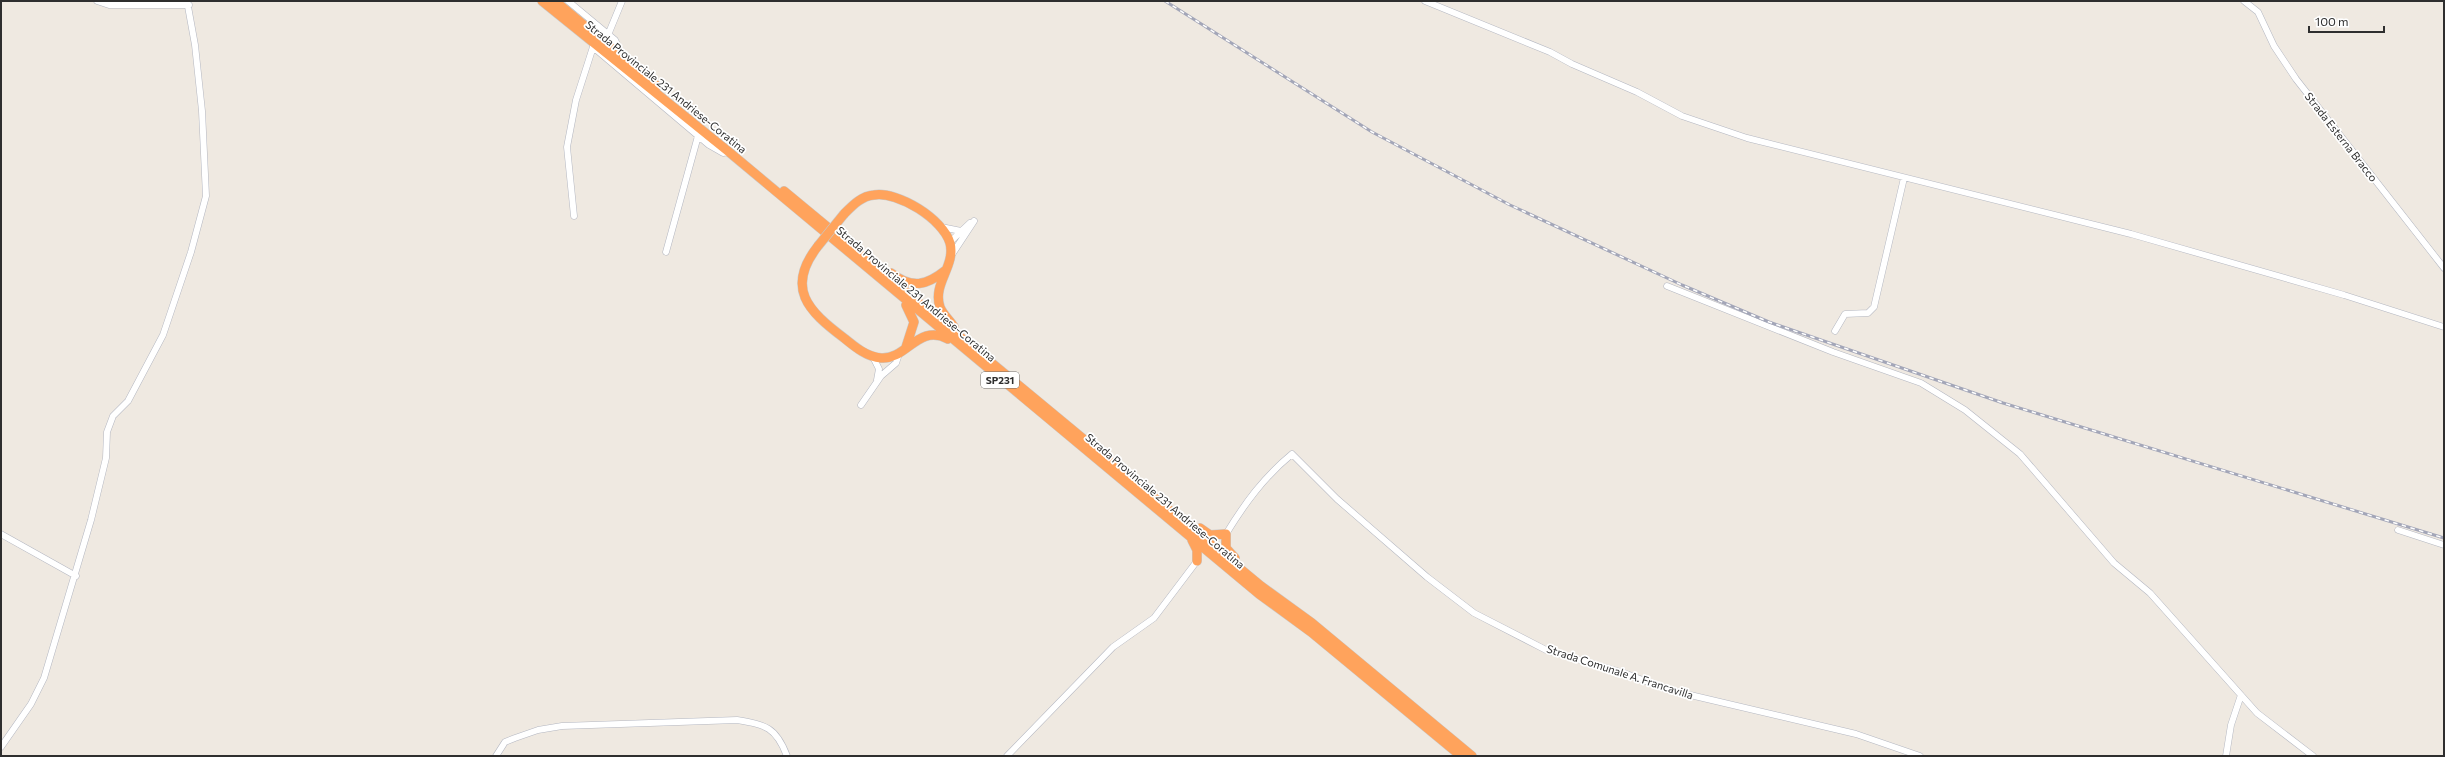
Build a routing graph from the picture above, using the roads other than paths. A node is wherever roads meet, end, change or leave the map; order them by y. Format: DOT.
graph roads {
  1 [pos="97,1"];
  2 [pos="536,1"];
  3 [pos="542,1"];
  4 [pos="555,1"];
  5 [pos="568,1"];
  6 [pos="622,1"];
  7 [pos="1425,1"];
  8 [pos="2244,1"];
  9 [pos="188,3"];
  10 [pos="608,35"];
  11 [pos="593,47"];
  12 [pos="624,59"];
  13 [pos="698,136"];
  14 [pos="728,152"];
  15 [pos="1904,178"];
  16 [pos="574,216"];
  17 [pos="939,226"];
  18 [pos="964,232"];
  19 [pos="950,242"];
  20 [pos="856,250"];
  21 [pos="666,252"];
  22 [pos="951,256"];
  23 [pos="2444,268"];
  24 [pos="947,270"];
  25 [pos="1668,286"];
  26 [pos="901,298"];
  27 [pos="2444,327"];
  28 [pos="1835,331"];
  29 [pos="954,332"];
  30 [pos="902,352"];
  31 [pos="969,354"];
  32 [pos="873,356"];
  33 [pos="886,358"];
  34 [pos="888,371"];
  35 [pos="881,376"];
  36 [pos="877,382"];
  37 [pos="861,405"];
  38 [pos="1138,484"];
  39 [pos="1149,503"];
  40 [pos="2398,530"];
  41 [pos="1,534"];
  42 [pos="1226,534"];
  43 [pos="2444,545"];
  44 [pos="1197,561"];
  45 [pos="76,576"];
  46 [pos="1260,590"];
  47 [pos="2241,695"];
  48 [pos="1,747"];
  49 [pos="496,756"];
  50 [pos="787,756"];
  51 [pos="1007,756"];
  52 [pos="1461,756"];
  53 [pos="1472,756"];
  54 [pos="1920,756"];
  55 [pos="2226,756"];
  56 [pos="2313,756"];
  1 -- 9 [label="street"];
  2 -- 11 [label="street"];
  3 -- 14 [label="highway, Strada Provinciale 231 Andriese-Coratina / SP231"];
  4 -- 12 [label="highway, Strada Provinciale 231 Andriese-Coratina / SP231"];
  5 -- 10 [label="street"];
  6 -- 10 [label="street"];
  7 -- 15 [label="street"];
  8 -- 23 [label="street, Strada Esterna Bracco"];
  9 -- 45 [label="street"];
  10 -- 12 [label="street"];
  11 -- 13 [label="street"];
  11 -- 16 [label="street"];
  12 -- 20 [label="highway, Strada Provinciale 231 Andriese-Coratina / SP231"];
  13 -- 14 [label="street"];
  13 -- 21 [label="street"];
  14 -- 26 [label="highway, Strada Provinciale 231 Andriese-Coratina / SP231"];
  15 -- 27 [label="street"];
  15 -- 28 [label="street"];
  17 -- 18 [label="street"];
  17 -- 19 [label="highway"];
  17 -- 32 [label="highway, bridge"];
  18 -- 19 [label="street"];
  18 -- 22 [label="street"];
  19 -- 22 [label="highway"];
  20 -- 24 [label="highway"];
  20 -- 29 [label="highway, Strada Provinciale 231 Andriese-Coratina / SP231"];
  22 -- 24 [label="highway"];
  24 -- 29 [label="highway"];
  25 -- 47 [label="street"];
  26 -- 30 [label="highway"];
  26 -- 31 [label="highway, Strada Provinciale 231 Andriese-Coratina / SP231"];
  29 -- 38 [label="highway, Strada Provinciale 231 Andriese-Coratina / SP231"];
  30 -- 31 [label="highway"];
  30 -- 33 [label="highway"];
  30 -- 34 [label="street"];
  31 -- 39 [label="highway, Strada Provinciale 231 Andriese-Coratina / SP231"];
  32 -- 33 [label="highway"];
  32 -- 36 [label="street"];
  33 -- 34 [label="street"];
  33 -- 35 [label="street"];
  34 -- 35 [label="street"];
  35 -- 36 [label="street"];
  36 -- 37 [label="street"];
  38 -- 42 [label="highway"];
  38 -- 46 [label="highway, Strada Provinciale 231 Andriese-Coratina / SP231"];
  39 -- 44 [label="highway"];
  39 -- 46 [label="highway, Strada Provinciale 231 Andriese-Coratina / SP231"];
  40 -- 43 [label="street"];
  41 -- 45 [label="street"];
  42 -- 46 [label="highway"];
  42 -- 54 [label="street, Strada Comunale A. Francavilla"];
  44 -- 46 [label="highway"];
  44 -- 51 [label="street"];
  45 -- 48 [label="street"];
  46 -- 52 [label="highway, Strada Provinciale 231 Andriese-Coratina / SP231"];
  46 -- 53 [label="highway, Strada Provinciale 231 Andriese-Coratina / SP231"];
  47 -- 55 [label="street"];
  47 -- 56 [label="street"];
  49 -- 50 [label="street"];
}
